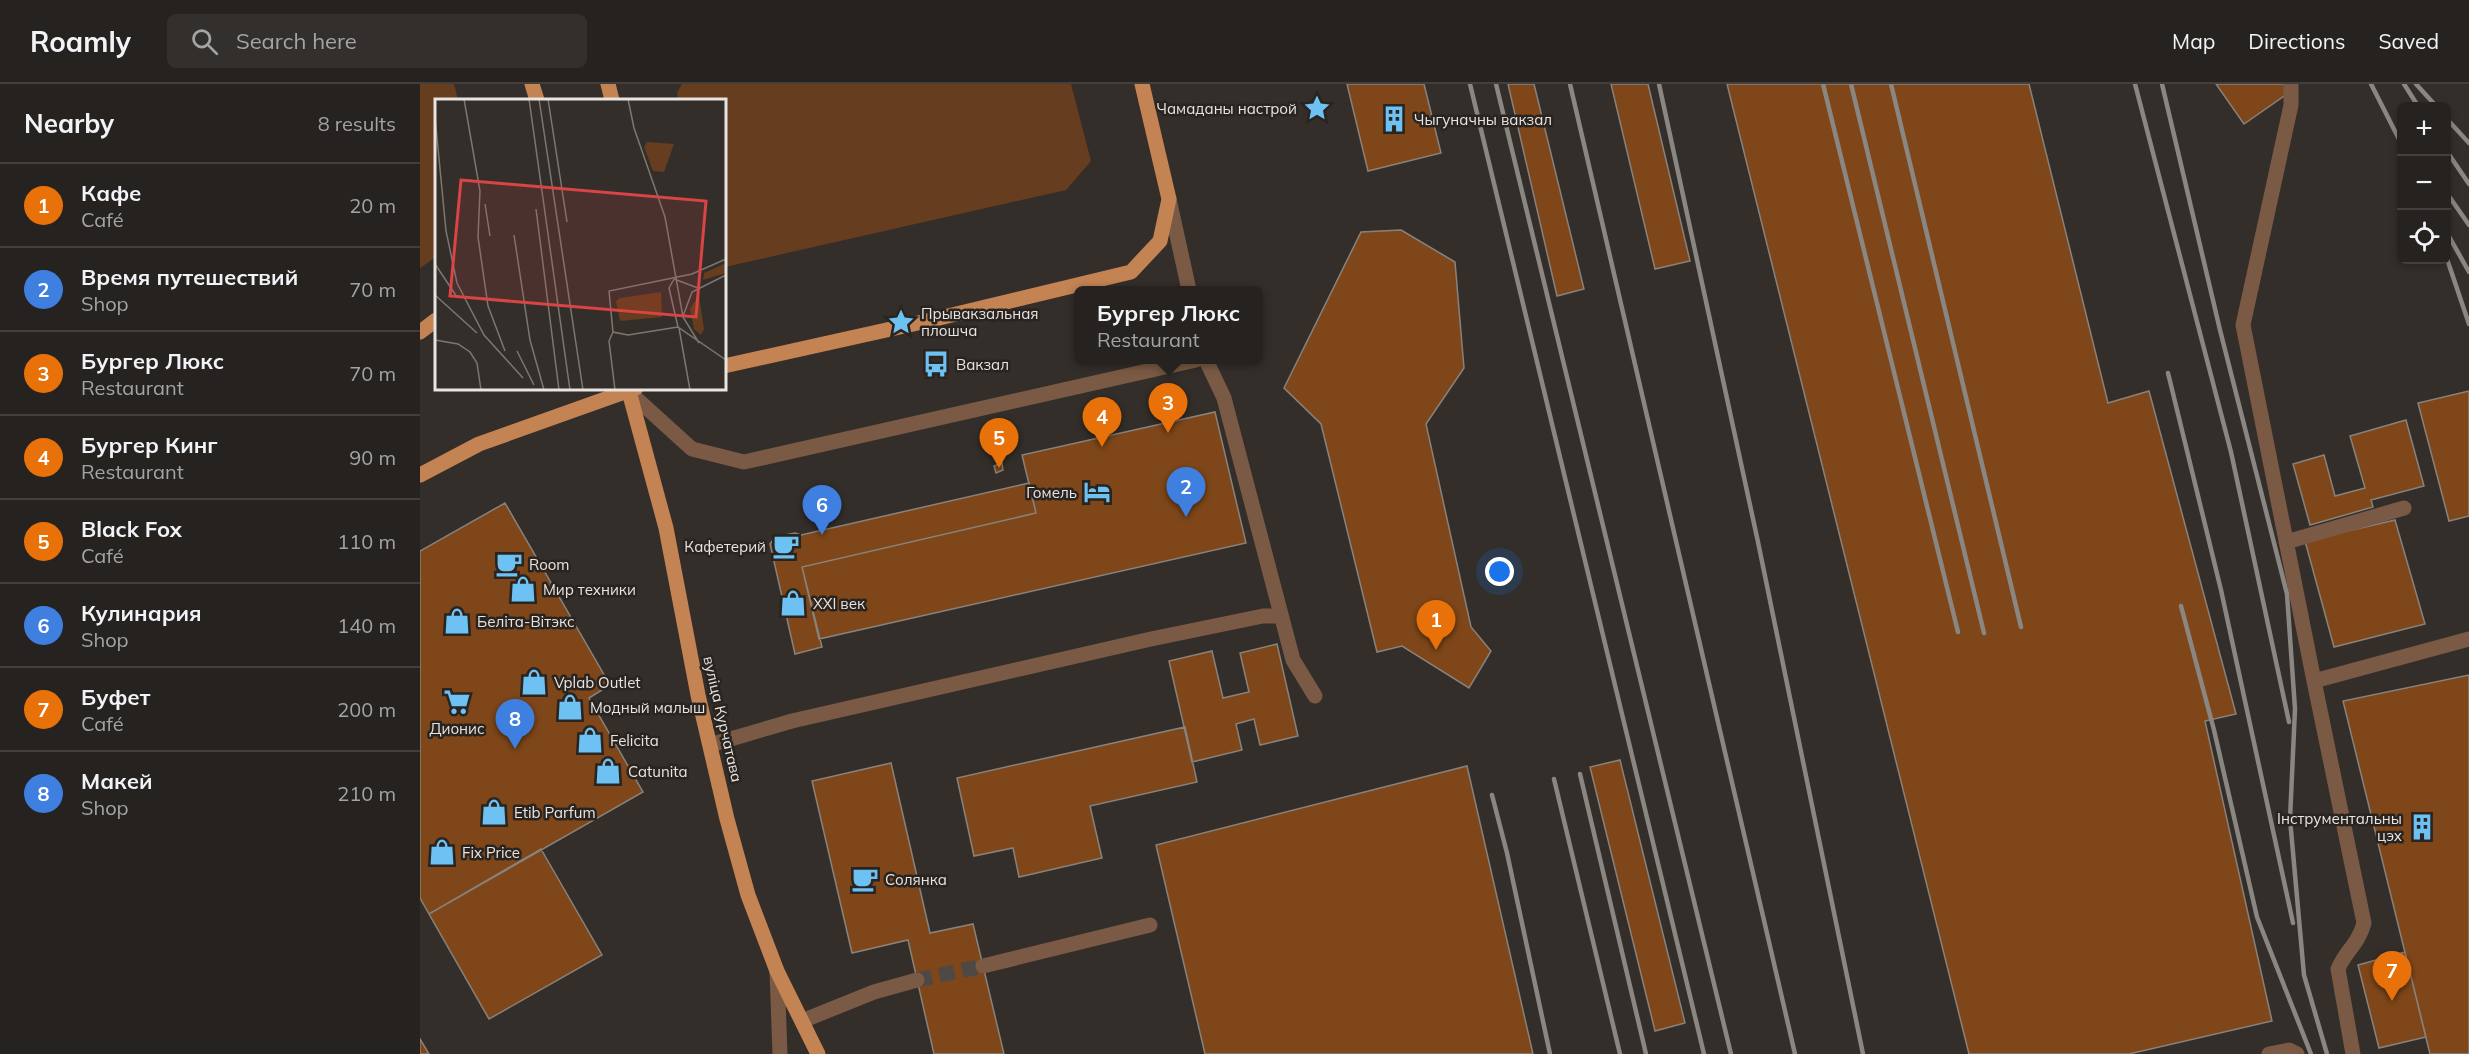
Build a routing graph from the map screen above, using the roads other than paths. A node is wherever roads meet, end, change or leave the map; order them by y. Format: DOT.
graph roads {
  1 [pos="531,84"];
  2 [pos="608,84"];
  3 [pos="1142,84"];
  4 [pos="2291,84"];
  5 [pos="526,99"];
  6 [pos="537,99"];
  7 [pos="612,99"];
  8 [pos="1169,199"];
  9 [pos="1188,286"];
  10 [pos="1178,364"];
  11 [pos="1208,364"];
  12 [pos="726,366"];
  13 [pos="626,390"];
  14 [pos="629,390"];
  15 [pos="630,390"];
  16 [pos="420,475"];
  17 [pos="2404,508"];
  18 [pos="2286,542"];
  19 [pos="1280,616"];
  20 [pos="2469,639"];
  21 [pos="2314,681"];
  22 [pos="1315,696"];
  23 [pos="710,745"];
  24 [pos="1150,925"];
  25 [pos="983,966"];
  26 [pos="777,971"];
  27 [pos="917,980"];
  28 [pos="802,1021"];
  29 [pos="780,1054"];
  30 [pos="818,1054"];
  31 [pos="2269,1054"];
  32 [pos="2297,1054"];
  33 [pos="2354,1054"];
  1 -- 5 [label="main road"];
  1 -- 6 [label="main road"];
  2 -- 7 [label="main road"];
  3 -- 8 [label="main road"];
  4 -- 18 [label="street"];
  8 -- 9 [label="street"];
  8 -- 12 [label="main road"];
  10 -- 15 [label="street"];
  11 -- 19 [label="street"];
  13 -- 16 [label="main road"];
  14 -- 23 [label="main road, вуліца Курчатава"];
  17 -- 18 [label="street"];
  18 -- 21 [label="street"];
  19 -- 22 [label="street"];
  19 -- 23 [label="street"];
  20 -- 21 [label="street"];
  21 -- 33 [label="street"];
  23 -- 26 [label="main road, вуліца Курчатава"];
  24 -- 25 [label="street"];
  26 -- 28 [label="main road"];
  26 -- 29 [label="street, вуліца Курчатава"];
  27 -- 28 [label="street"];
  28 -- 30 [label="main road"];
  31 -- 32 [label="street"];
}
